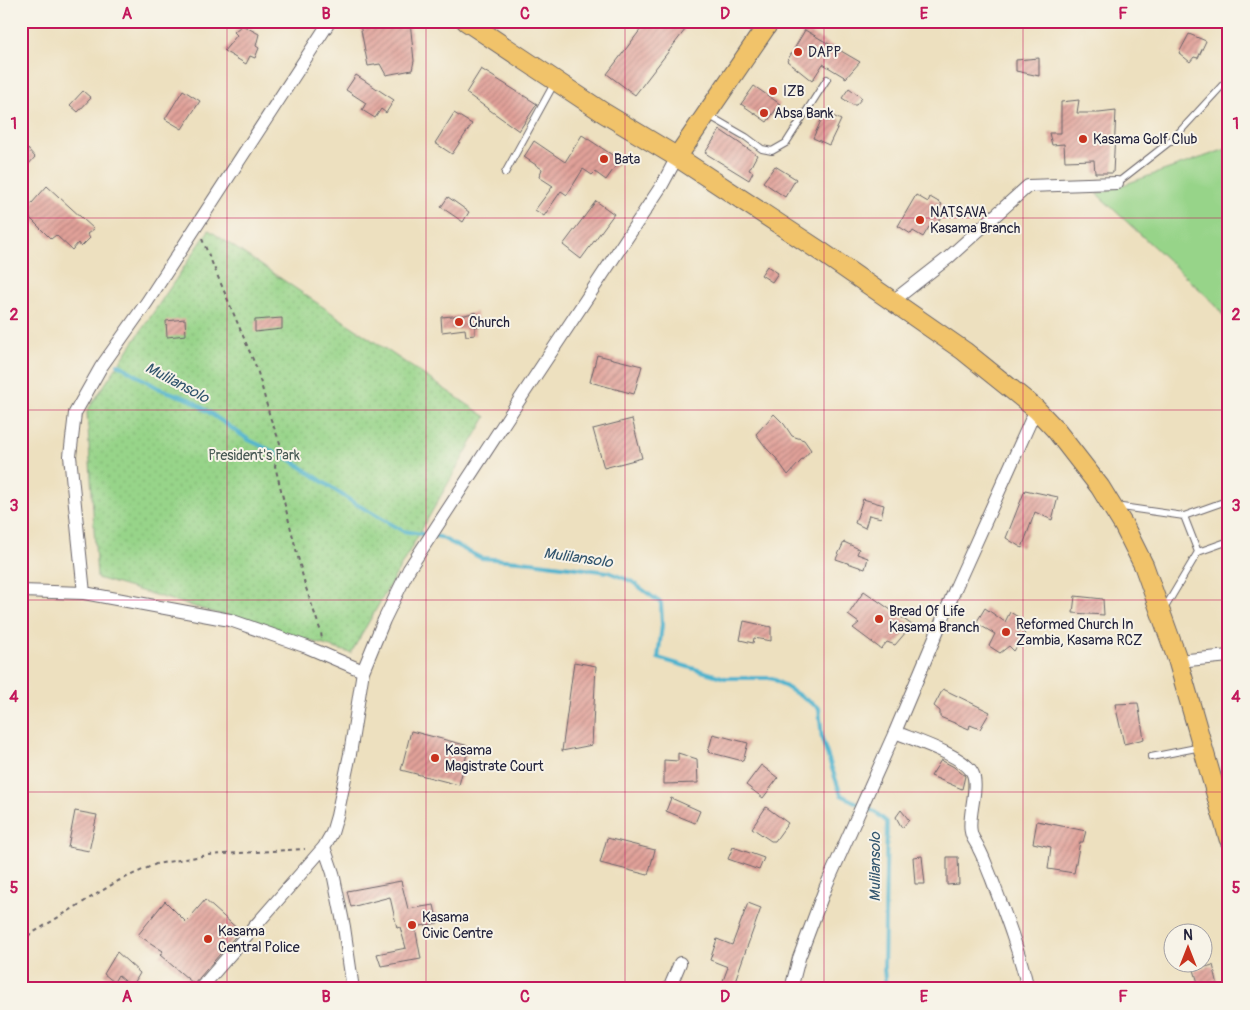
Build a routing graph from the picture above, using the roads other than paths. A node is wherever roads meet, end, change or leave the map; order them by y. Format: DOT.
graph roads {
  1 [pos="330,21"];
  2 [pos="466,21"];
  3 [pos="770,21"];
  4 [pos="1229,78"];
  5 [pos="827,79"];
  6 [pos="555,81"];
  7 [pos="707,115"];
  8 [pos="677,157"];
  9 [pos="505,173"];
  10 [pos="1117,183"];
  11 [pos="893,301"];
  12 [pos="1036,409"];
  13 [pos="1229,500"];
  14 [pos="1112,505"];
  15 [pos="1184,516"];
  16 [pos="1229,540"];
  17 [pos="1198,552"];
  18 [pos="21,591"];
  19 [pos="84,593"];
  20 [pos="1162,614"];
  21 [pos="1229,656"];
  22 [pos="1178,661"];
  23 [pos="363,671"];
  24 [pos="895,732"];
  25 [pos="1202,747"];
  26 [pos="1151,758"];
  27 [pos="1229,839"];
  28 [pos="324,847"];
  29 [pos="680,963"];
  30 [pos="200,989"];
  31 [pos="353,989"];
  32 [pos="669,989"];
  33 [pos="791,989"];
  34 [pos="1028,989"];
  1 -- 19 [label="street"];
  2 -- 6 [label="main road"];
  3 -- 7 [label="main road"];
  4 -- 10 [label="lane"];
  5 -- 7 [label="lane"];
  6 -- 8 [label="main road"];
  6 -- 9 [label="lane"];
  7 -- 8 [label="main road"];
  8 -- 11 [label="main road"];
  8 -- 23 [label="street"];
  10 -- 11 [label="street"];
  11 -- 12 [label="main road"];
  12 -- 14 [label="main road"];
  12 -- 24 [label="street"];
  13 -- 15 [label="lane"];
  14 -- 15 [label="lane"];
  14 -- 20 [label="main road"];
  15 -- 17 [label="lane"];
  16 -- 17 [label="lane"];
  17 -- 20 [label="lane"];
  18 -- 19 [label="street"];
  19 -- 23 [label="street"];
  20 -- 22 [label="main road"];
  21 -- 22 [label="street"];
  22 -- 25 [label="main road"];
  23 -- 28 [label="street"];
  24 -- 33 [label="street"];
  24 -- 34 [label="street"];
  25 -- 26 [label="lane"];
  25 -- 27 [label="main road"];
  28 -- 30 [label="street"];
  28 -- 31 [label="street"];
  29 -- 32 [label="street"];
}
